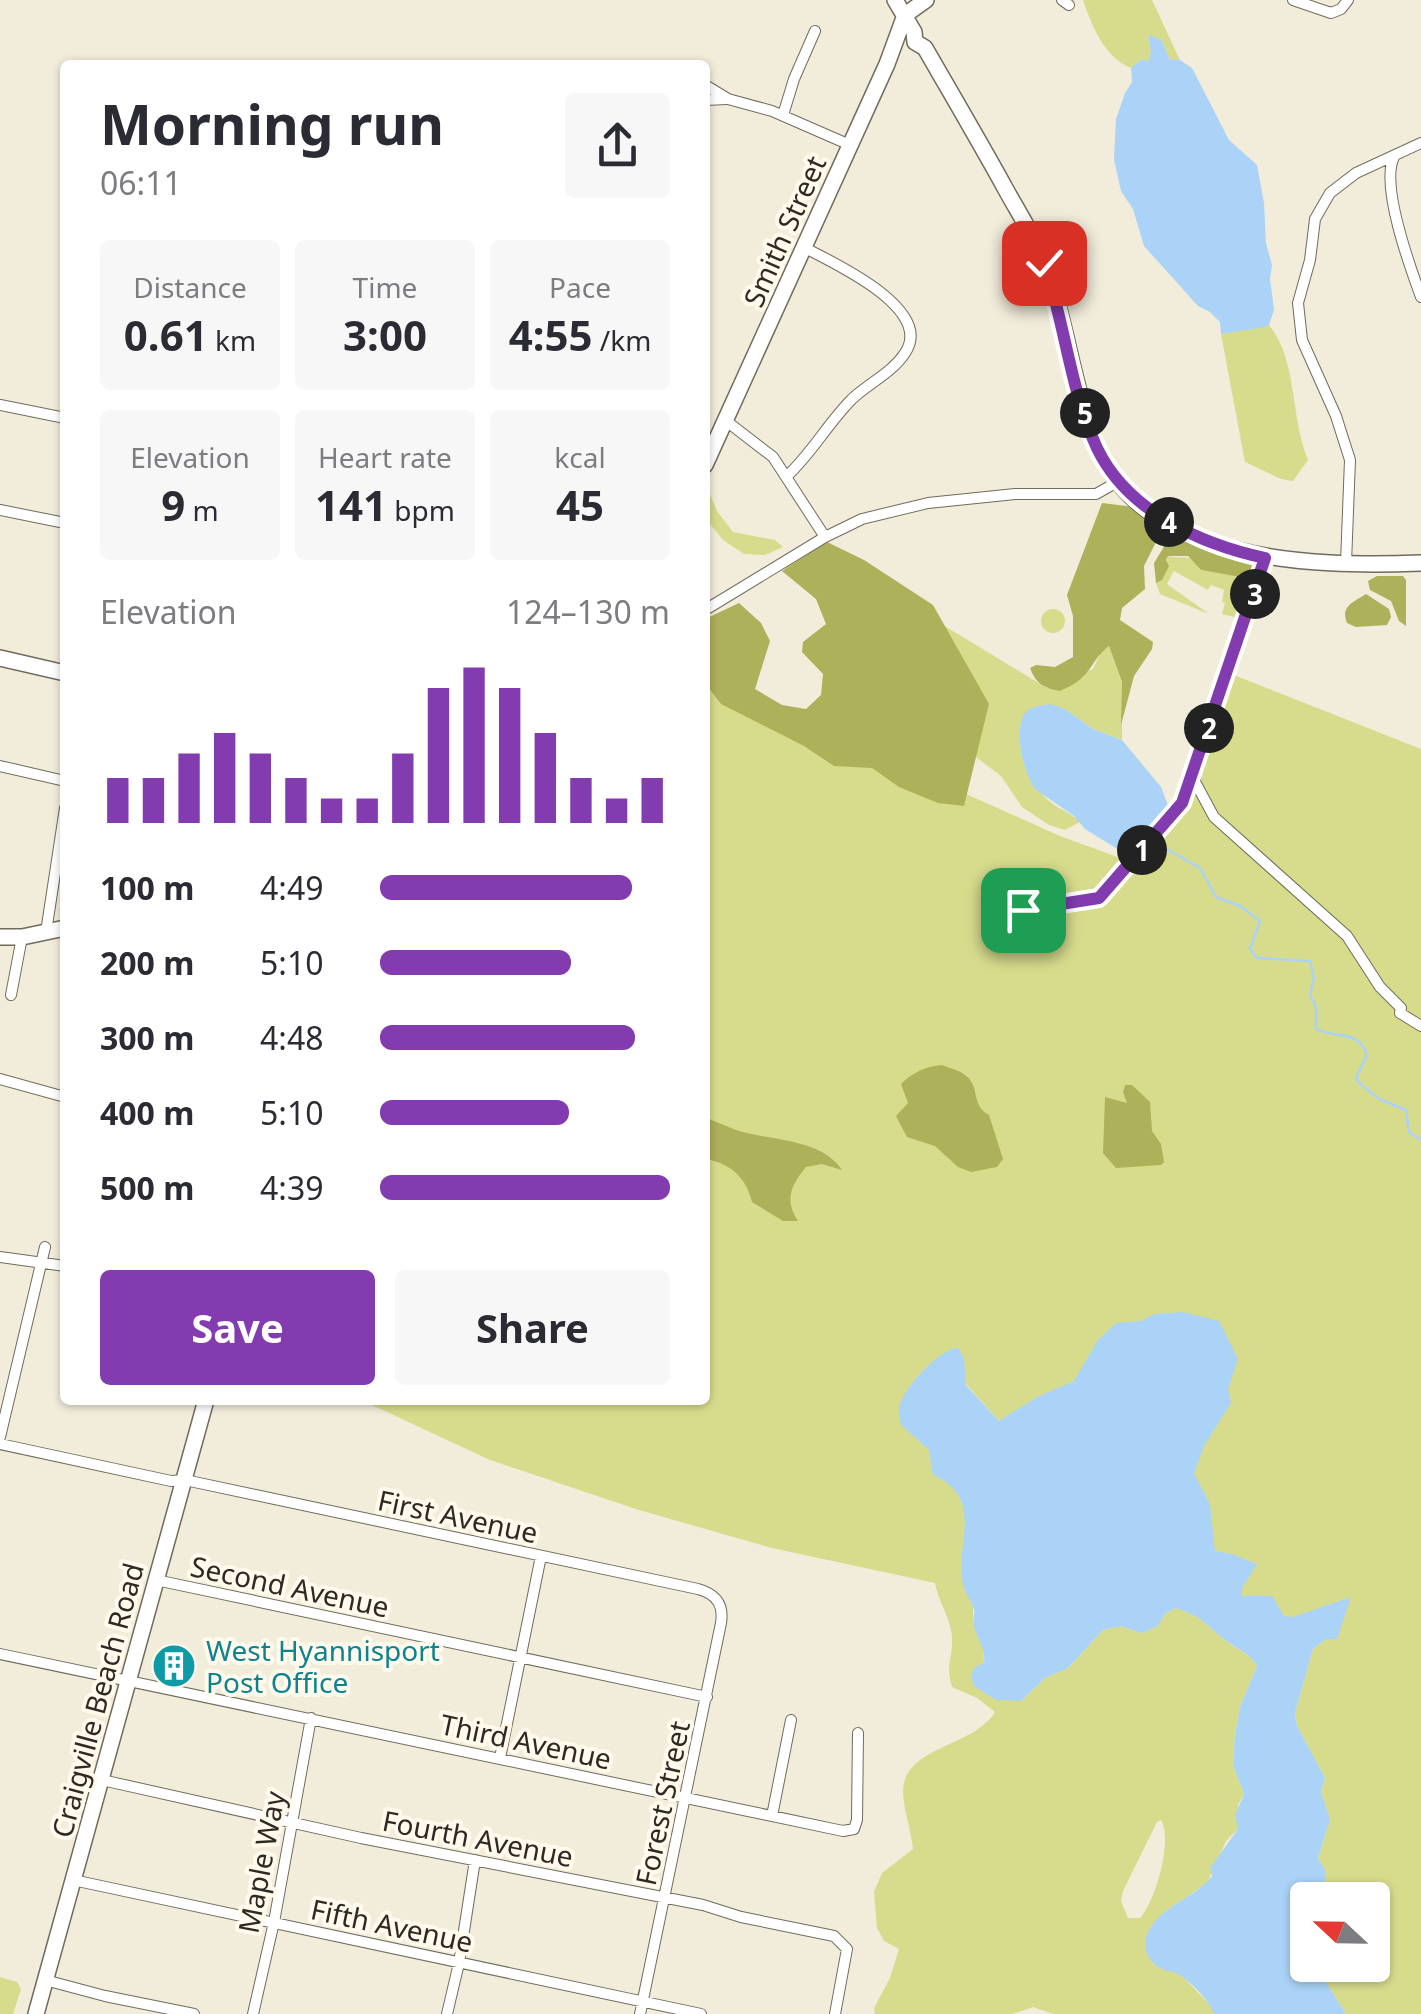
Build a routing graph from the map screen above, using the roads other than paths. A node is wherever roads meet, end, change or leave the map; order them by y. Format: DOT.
graph roads {
  1 [pos="896,0"];
  2 [pos="926,0"];
  3 [pos="1293,0"];
  4 [pos="1348,0"];
  5 [pos="905,16"];
  6 [pos="816,31"];
  7 [pos="710,88"];
  8 [pos="728,99"];
  9 [pos="710,100"];
  10 [pos="782,116"];
  11 [pos="1421,143"];
  12 [pos="850,145"];
  13 [pos="1394,158"];
  14 [pos="804,248"];
  15 [pos="1421,296"];
  16 [pos="0,405"];
  17 [pos="60,417"];
  18 [pos="725,420"];
  19 [pos="710,454"];
  20 [pos="788,476"];
  21 [pos="1118,481"];
  22 [pos="0,510"];
  23 [pos="60,522"];
  24 [pos="825,538"];
  25 [pos="1265,558"];
  26 [pos="1421,562"];
  27 [pos="1346,563"];
  28 [pos="710,607"];
  29 [pos="0,658"];
  30 [pos="60,672"];
  31 [pos="0,766"];
  32 [pos="1192,778"];
  33 [pos="60,780"];
  34 [pos="1204,800"];
  35 [pos="1182,803"];
  36 [pos="60,841"];
  37 [pos="1009,924"];
  38 [pos="60,929"];
  39 [pos="46,932"];
  40 [pos="0,937"];
  41 [pos="22,937"];
  42 [pos="11,995"];
  43 [pos="1421,1026"];
  44 [pos="0,1079"];
  45 [pos="60,1096"];
  46 [pos="45,1247"];
  47 [pos="0,1258"];
  48 [pos="42,1264"];
  49 [pos="60,1266"];
  50 [pos="205,1405"];
  51 [pos="0,1440"];
  52 [pos="185,1480"];
  53 [pos="542,1556"];
  54 [pos="156,1580"];
  55 [pos="718,1601"];
  56 [pos="0,1654"];
  57 [pos="520,1657"];
  58 [pos="130,1680"];
  59 [pos="707,1698"];
  60 [pos="311,1718"];
  61 [pos="791,1720"];
  62 [pos="858,1734"];
  63 [pos="500,1758"];
  64 [pos="102,1780"];
  65 [pos="686,1798"];
  66 [pos="772,1816"];
  67 [pos="292,1822"];
  68 [pos="475,1860"];
  69 [pos="74,1880"];
  70 [pos="665,1900"];
  71 [pos="274,1922"];
  72 [pos="459,1963"];
  73 [pos="46,1980"];
  74 [pos="641,2008"];
  75 [pos="36,2014"];
  76 [pos="194,2014"];
  77 [pos="252,2014"];
  78 [pos="447,2014"];
  79 [pos="701,2014"];
  80 [pos="835,2014"];
  1 -- 5 [label="main road"];
  2 -- 5 [label="main road"];
  3 -- 4 [label="street"];
  5 -- 12 [label="main road, Smith Street"];
  5 -- 21 [label="main road"];
  6 -- 10 [label="street"];
  7 -- 8 [label="street"];
  8 -- 9 [label="street"];
  8 -- 10 [label="street"];
  10 -- 12 [label="street"];
  11 -- 13 [label="street"];
  12 -- 14 [label="main road, Smith Street"];
  13 -- 15 [label="street"];
  13 -- 27 [label="street"];
  14 -- 18 [label="main road, Smith Street"];
  14 -- 20 [label="street"];
  16 -- 17 [label="street"];
  18 -- 19 [label="main road, Smith Street"];
  18 -- 20 [label="street"];
  20 -- 24 [label="street"];
  21 -- 24 [label="street"];
  21 -- 25 [label="main road"];
  22 -- 23 [label="street"];
  24 -- 28 [label="street"];
  25 -- 27 [label="main road"];
  25 -- 32 [label="street"];
  26 -- 27 [label="main road"];
  29 -- 30 [label="main road"];
  31 -- 33 [label="street"];
  32 -- 34 [label="street"];
  32 -- 35 [label="street"];
  34 -- 35 [label="street"];
  34 -- 43 [label="street"];
  35 -- 37 [label="street"];
  36 -- 39 [label="street"];
  38 -- 39 [label="main road"];
  39 -- 41 [label="main road"];
  40 -- 41 [label="main road"];
  41 -- 42 [label="street"];
  44 -- 45 [label="street"];
  46 -- 48 [label="street"];
  47 -- 48 [label="street"];
  48 -- 49 [label="street"];
  48 -- 51 [label="street"];
  50 -- 52 [label="main road, Craigville Beach Road"];
  51 -- 52 [label="street, First Avenue"];
  52 -- 53 [label="street, First Avenue"];
  52 -- 54 [label="main road, Craigville Beach Road"];
  53 -- 55 [label="street, First Avenue"];
  53 -- 57 [label="street"];
  54 -- 57 [label="street, Second Avenue"];
  54 -- 58 [label="main road, Craigville Beach Road"];
  55 -- 59 [label="street, Forest Street"];
  56 -- 58 [label="street, Third Avenue"];
  57 -- 59 [label="street, Second Avenue"];
  57 -- 63 [label="street"];
  58 -- 60 [label="street, Third Avenue"];
  58 -- 64 [label="main road, Craigville Beach Road"];
  59 -- 65 [label="street, Forest Street"];
  60 -- 63 [label="street, Third Avenue"];
  60 -- 67 [label="street, Maple Way"];
  61 -- 66 [label="street"];
  62 -- 66 [label="street, Third Avenue"];
  63 -- 65 [label="street, Third Avenue"];
  64 -- 67 [label="street, Fourth Avenue"];
  64 -- 69 [label="main road, Craigville Beach Road"];
  65 -- 66 [label="street, Third Avenue"];
  65 -- 70 [label="street, Forest Street"];
  67 -- 68 [label="street, Fourth Avenue"];
  67 -- 71 [label="street, Maple Way"];
  68 -- 70 [label="street, Fourth Avenue"];
  68 -- 72 [label="street"];
  69 -- 71 [label="street, Fifth Avenue"];
  69 -- 73 [label="main road, Craigville Beach Road"];
  70 -- 74 [label="street, Forest Street"];
  70 -- 80 [label="street, Fourth Avenue"];
  71 -- 72 [label="street, Fifth Avenue"];
  71 -- 77 [label="street, Maple Way"];
  72 -- 74 [label="street, Fifth Avenue"];
  72 -- 78 [label="street"];
  73 -- 75 [label="main road, Craigville Beach Road"];
  73 -- 76 [label="street"];
  74 -- 79 [label="street, Fifth Avenue"];
}
